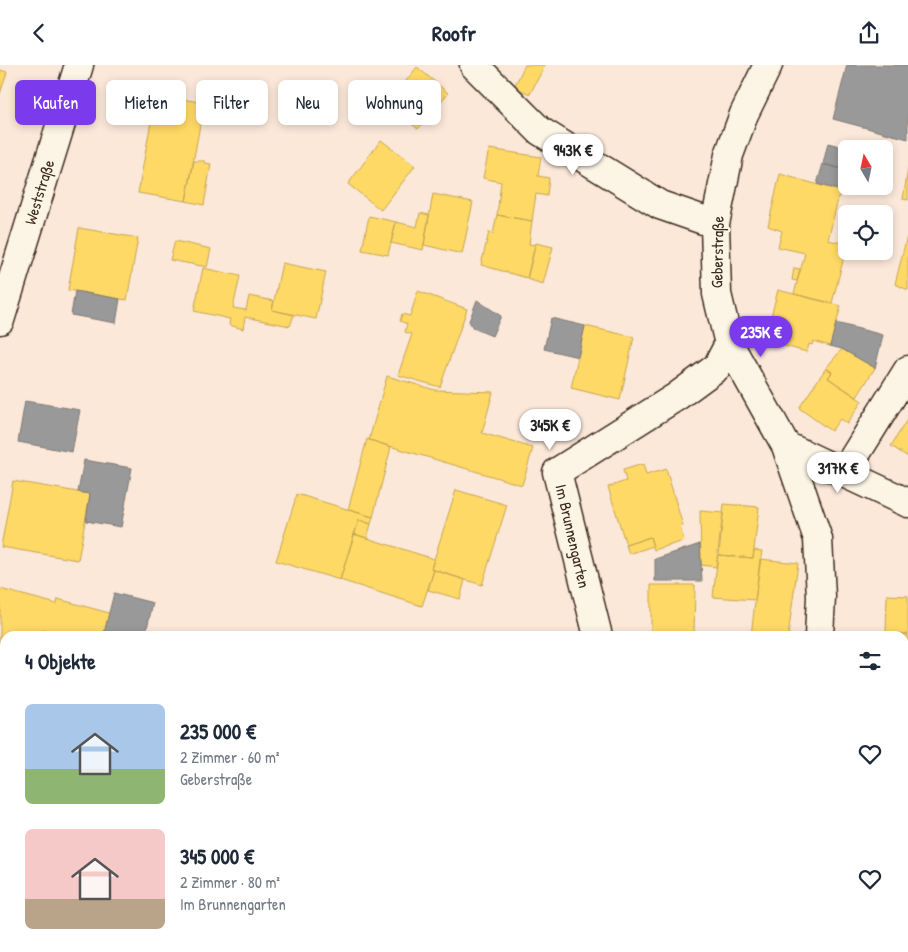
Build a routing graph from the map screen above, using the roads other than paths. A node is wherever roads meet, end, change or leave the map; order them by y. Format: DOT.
graph roads {
  1 [pos="79,65"];
  2 [pos="474,65"];
  3 [pos="768,65"];
  4 [pos="714,224"];
  5 [pos="0,320"];
  6 [pos="729,344"];
  7 [pos="908,370"];
  8 [pos="786,446"];
  9 [pos="844,473"];
  10 [pos="908,503"];
  11 [pos="597,631"];
  12 [pos="819,631"];
  1 -- 5 [label="street, Weststraße"];
  2 -- 4 [label="street"];
  3 -- 4 [label="street, Geberstraße"];
  4 -- 6 [label="street, Geberstraße"];
  6 -- 8 [label="street, Geberstraße"];
  6 -- 11 [label="street, Im Brunnengarten"];
  7 -- 9 [label="street"];
  8 -- 9 [label="street"];
  8 -- 12 [label="street, Geberstraße"];
  9 -- 10 [label="street"];
}
